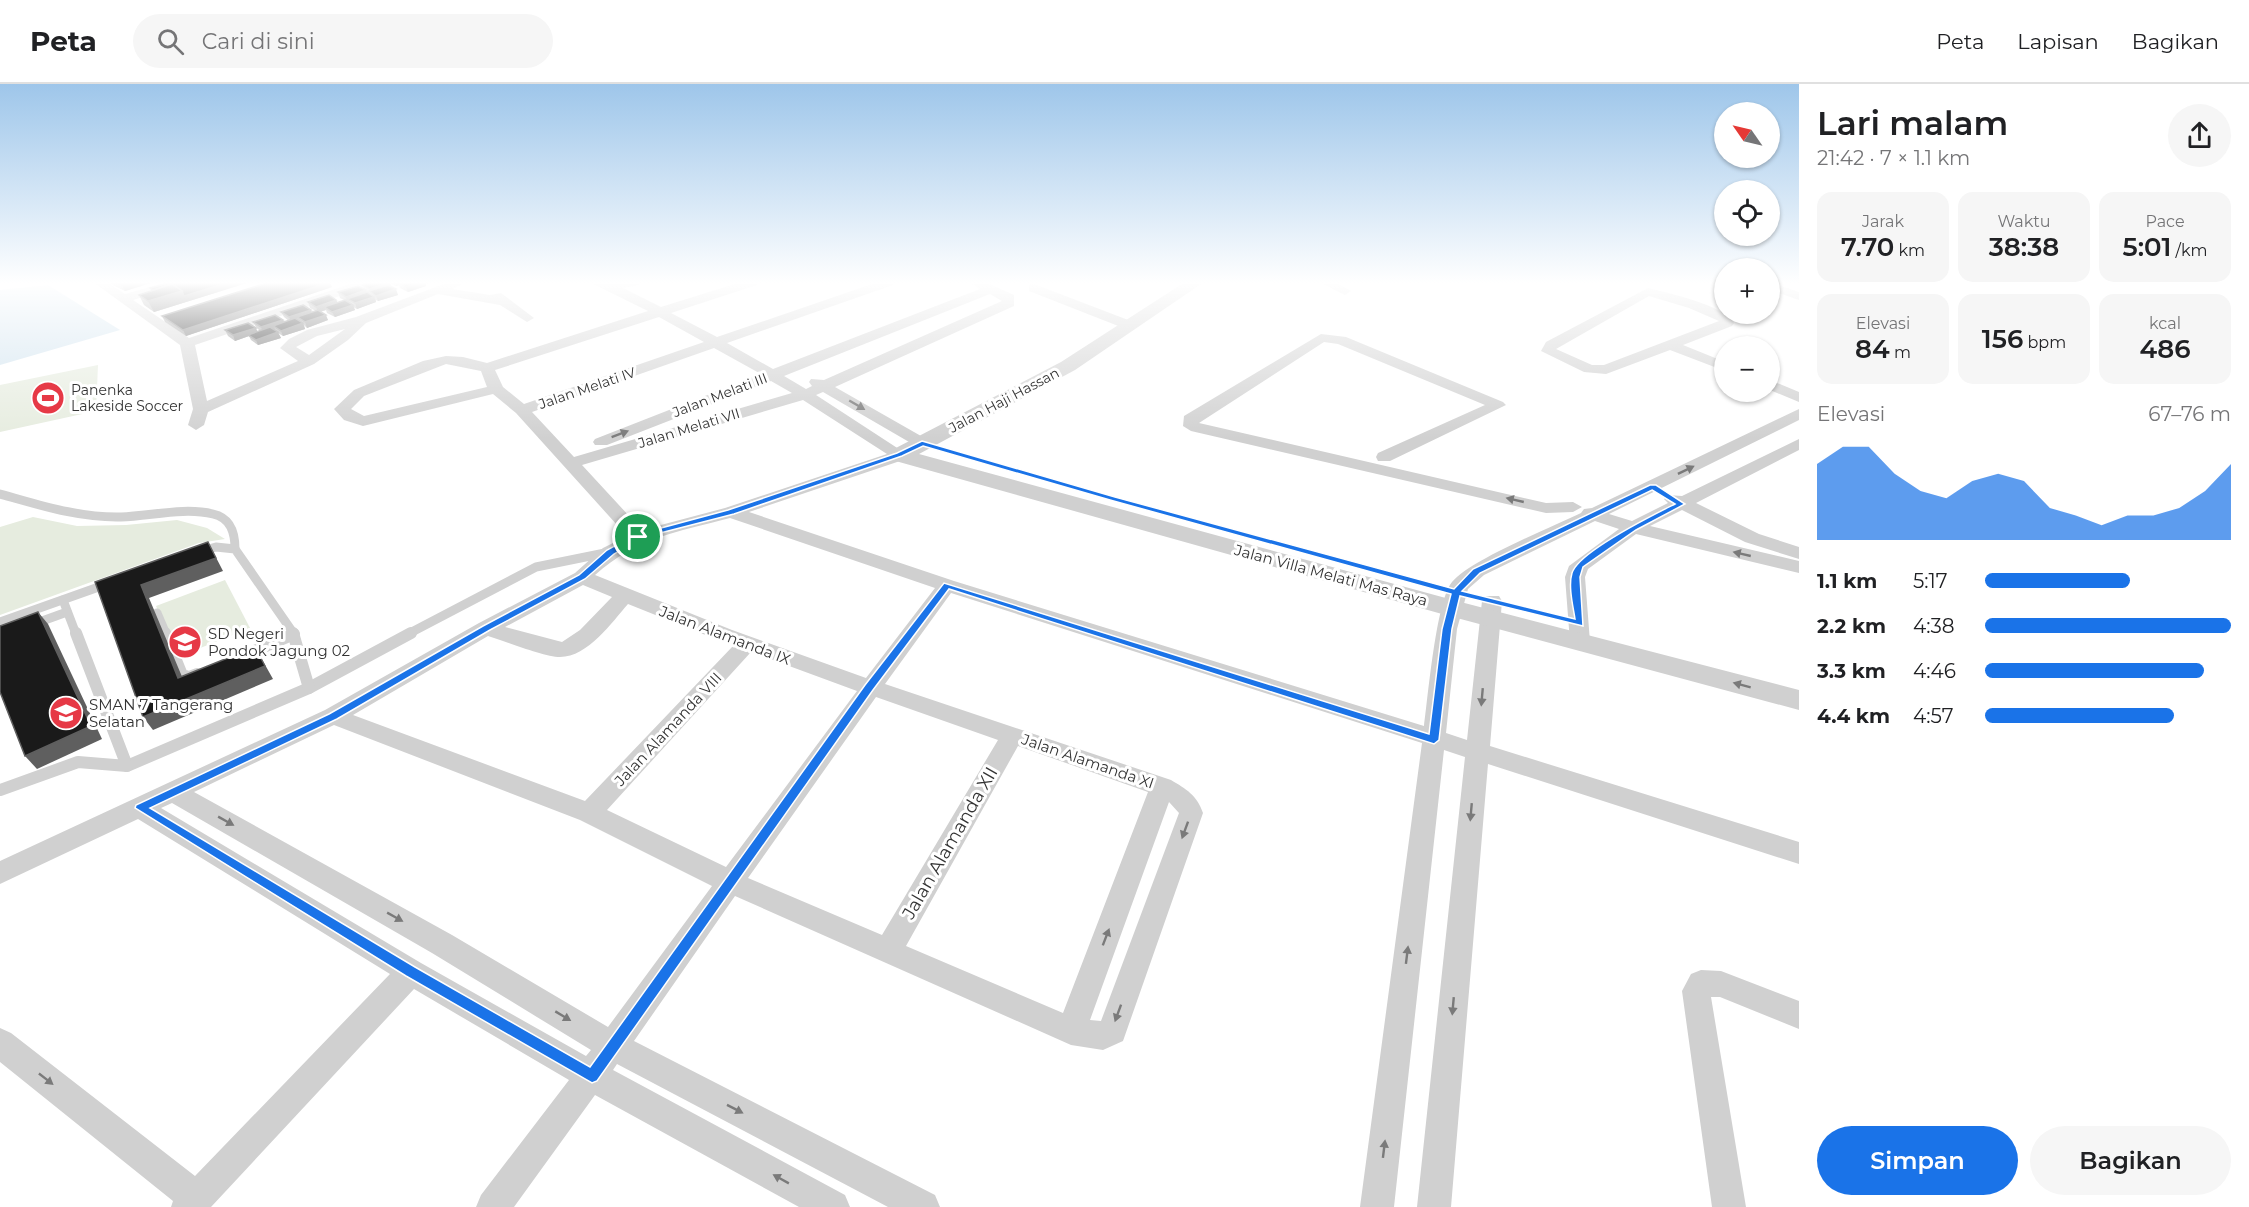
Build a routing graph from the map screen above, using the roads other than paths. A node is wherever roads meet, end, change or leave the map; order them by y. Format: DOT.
graph roads {
  1 [pos="175,334"];
  2 [pos="212,334"];
  3 [pos="314,334"];
  4 [pos="348,334"];
  5 [pos="592,334"];
  6 [pos="715,334"];
  7 [pos="742,334"];
  8 [pos="875,334"];
  9 [pos="939,334"];
  10 [pos="1118,334"];
  11 [pos="1570,334"];
  12 [pos="1695,334"];
  13 [pos="726,340"];
  14 [pos="187,343"];
  15 [pos="1670,345"];
  16 [pos="309,361"];
  17 [pos="1714,363"];
  18 [pos="486,368"];
  19 [pos="789,368"];
  20 [pos="774,374"];
  21 [pos="825,386"];
  22 [pos="496,389"];
  23 [pos="1780,389"];
  24 [pos="806,393"];
  25 [pos="1799,397"];
  26 [pos="201,409"];
  27 [pos="522,410"];
  28 [pos="1195,414"];
  29 [pos="1799,414"];
  30 [pos="196,425"];
  31 [pos="922,443"];
  32 [pos="1799,444"];
  33 [pos="900,455"];
  34 [pos="1384,457"];
  35 [pos="569,460"];
  36 [pos="1653,487"];
  37 [pos="0,494"];
  38 [pos="1681,504"];
  39 [pos="1109,506"];
  40 [pos="1573,507"];
  41 [pos="731,512"];
  42 [pos="1596,515"];
  43 [pos="1633,528"];
  44 [pos="638,537"];
  45 [pos="235,549"];
  46 [pos="610,552"];
  47 [pos="1799,553"];
  48 [pos="188,555"];
  49 [pos="1799,567"];
  50 [pos="582,577"];
  51 [pos="126,578"];
  52 [pos="947,585"];
  53 [pos="624,596"];
  54 [pos="63,600"];
  55 [pos="1454,600"];
  56 [pos="1490,609"];
  57 [pos="67,612"];
  58 [pos="157,613"];
  59 [pos="0,622"];
  60 [pos="22,628"];
  61 [pos="486,628"];
  62 [pos="1580,633"];
  63 [pos="294,634"];
  64 [pos="746,645"];
  65 [pos="231,661"];
  66 [pos="210,669"];
  67 [pos="1799,681"];
  68 [pos="309,688"];
  69 [pos="869,688"];
  70 [pos="1799,700"];
  71 [pos="333,716"];
  72 [pos="1013,734"];
  73 [pos="1434,740"];
  74 [pos="1477,753"];
  75 [pos="127,766"];
  76 [pos="1162,787"];
  77 [pos="0,790"];
  78 [pos="175,793"];
  79 [pos="140,808"];
  80 [pos="589,813"];
  81 [pos="1799,853"];
  82 [pos="0,873"];
  83 [pos="730,882"];
  84 [pos="888,951"];
  85 [pos="411,972"];
  86 [pos="1799,1015"];
  87 [pos="1071,1031"];
  88 [pos="0,1043"];
  89 [pos="613,1046"];
  90 [pos="592,1076"];
  91 [pos="192,1203"];
  92 [pos="493,1207"];
  93 [pos="833,1207"];
  94 [pos="923,1207"];
  95 [pos="1377,1207"];
  96 [pos="1434,1207"];
  97 [pos="1729,1207"];
  1 -- 14 [label="street"];
  2 -- 14 [label="street"];
  3 -- 16 [label="street"];
  4 -- 16 [label="street"];
  5 -- 18 [label="street"];
  6 -- 13 [label="street"];
  7 -- 13 [label="street, Jalan Melati IV"];
  8 -- 19 [label="street, Jalan Melati III"];
  9 -- 21 [label="street"];
  10 -- 31 [label="street, Jalan Haji Hassan"];
  11 -- 15 [label="street"];
  12 -- 15 [label="street"];
  13 -- 19 [label="street"];
  13 -- 20 [label="street"];
  13 -- 27 [label="street, Jalan Melati IV"];
  14 -- 26 [label="street"];
  15 -- 17 [label="street"];
  16 -- 26 [label="street"];
  18 -- 22 [label="street"];
  18 -- 22 [label="street"];
  19 -- 20 [label="street, Jalan Melati III"];
  19 -- 21 [label="street"];
  20 -- 24 [label="street"];
  35 -- 20 [label="street, Jalan Melati III, one-way"];
  21 -- 24 [label="street, Jalan Melati VII"];
  21 -- 31 [label="street, one-way"];
  22 -- 27 [label="street"];
  23 -- 25 [label="street"];
  24 -- 33 [label="street"];
  24 -- 35 [label="street, Jalan Melati VII"];
  26 -- 30 [label="street"];
  27 -- 35 [label="street"];
  28 -- 34 [label="street"];
  28 -- 34 [label="street"];
  40 -- 28 [label="street, one-way"];
  36 -- 29 [label="street, one-way"];
  31 -- 33 [label="street, Jalan Haji Hassan"];
  31 -- 39 [label="street, Jalan Villa Melati Mas Raya"];
  32 -- 38 [label="street"];
  33 -- 39 [label="street, Jalan Villa Melati Mas Raya"];
  33 -- 41 [label="street"];
  34 -- 40 [label="street"];
  35 -- 44 [label="street"];
  36 -- 38 [label="street"];
  36 -- 42 [label="street"];
  37 -- 45 [label="lane"];
  38 -- 43 [label="street"];
  38 -- 47 [label="street"];
  39 -- 55 [label="street, Jalan Villa Melati Mas Raya"];
  40 -- 42 [label="street"];
  41 -- 44 [label="street"];
  41 -- 52 [label="street"];
  42 -- 43 [label="street"];
  42 -- 55 [label="street"];
  49 -- 43 [label="street, one-way"];
  43 -- 62 [label="street"];
  44 -- 46 [label="street"];
  45 -- 48 [label="lane"];
  45 -- 63 [label="lane"];
  46 -- 50 [label="street"];
  46 -- 68 [label="lane"];
  50 -- 53 [label="street, Jalan Alamanda IX"];
  50 -- 61 [label="street"];
  51 -- 54 [label="lane"];
  52 -- 69 [label="street"];
  52 -- 73 [label="street"];
  53 -- 61 [label="street"];
  53 -- 64 [label="street, Jalan Alamanda IX"];
  54 -- 57 [label="lane"];
  54 -- 59 [label="lane"];
  55 -- 56 [label="street, Jalan Villa Melati Mas Raya"];
  55 -- 73 [label="street"];
  56 -- 62 [label="street, Jalan Villa Melati Mas Raya"];
  56 -- 74 [label="street, one-way"];
  57 -- 60 [label="lane"];
  57 -- 75 [label="lane"];
  58 -- 66 [label="lane"];
  61 -- 71 [label="street"];
  62 -- 67 [label="street, Jalan Villa Melati Mas Raya"];
  70 -- 62 [label="street, Jalan Villa Melati Mas Raya, one-way"];
  63 -- 65 [label="lane"];
  63 -- 68 [label="lane"];
  64 -- 69 [label="street, Jalan Alamanda IX"];
  64 -- 80 [label="street, Jalan Alamanda VIII"];
  68 -- 75 [label="lane"];
  69 -- 72 [label="street, Jalan Alamanda XI"];
  69 -- 83 [label="street"];
  71 -- 78 [label="street"];
  71 -- 80 [label="street"];
  72 -- 76 [label="street, Jalan Alamanda XI"];
  72 -- 84 [label="street, Jalan Alamanda XII"];
  73 -- 74 [label="street"];
  95 -- 73 [label="street, one-way"];
  74 -- 81 [label="street"];
  74 -- 96 [label="street, one-way"];
  75 -- 77 [label="lane"];
  87 -- 76 [label="street, Jalan Alamanda XI, one-way"];
  76 -- 87 [label="street, one-way"];
  78 -- 79 [label="street"];
  78 -- 89 [label="street, one-way"];
  79 -- 82 [label="street"];
  79 -- 85 [label="street"];
  80 -- 83 [label="street"];
  83 -- 84 [label="street"];
  83 -- 89 [label="street"];
  84 -- 87 [label="street"];
  85 -- 90 [label="street"];
  85 -- 91 [label="street"];
  86 -- 97 [label="street"];
  88 -- 91 [label="street, one-way"];
  89 -- 90 [label="street"];
  89 -- 94 [label="street, one-way"];
  90 -- 92 [label="street"];
  93 -- 90 [label="street, one-way"];
}
